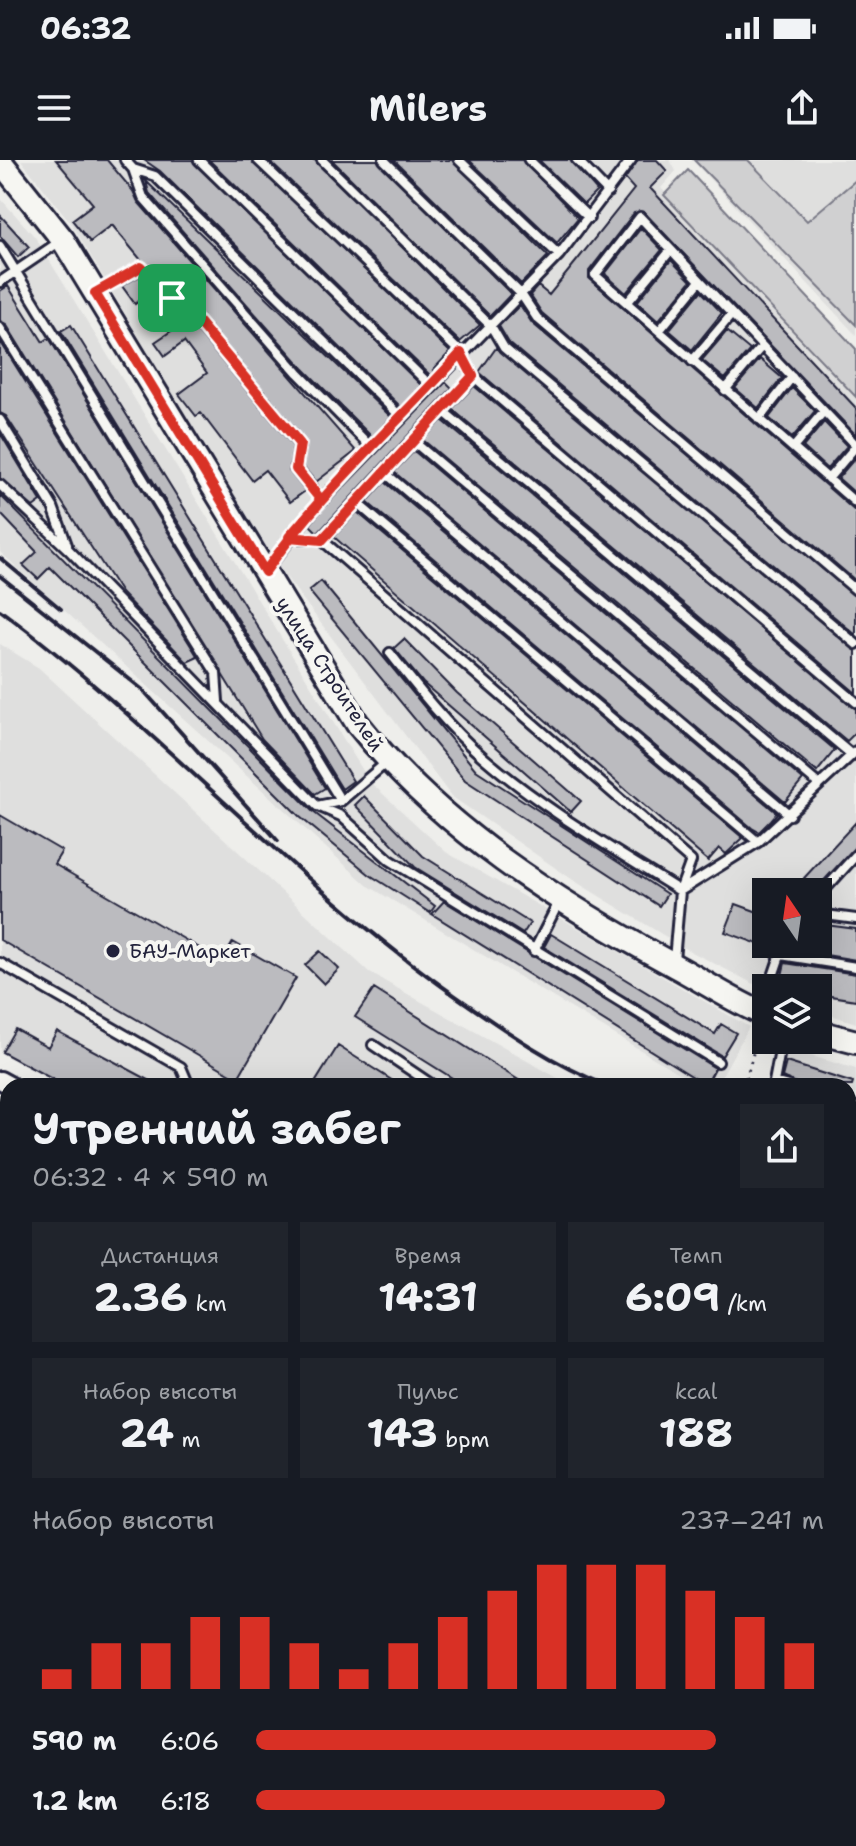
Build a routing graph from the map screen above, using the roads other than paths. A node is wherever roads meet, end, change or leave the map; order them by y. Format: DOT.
graph roads {
  1 [pos="125,160"];
  2 [pos="199,160"];
  3 [pos="258,160"];
  4 [pos="322,160"];
  5 [pos="384,160"];
  6 [pos="459,160"];
  7 [pos="529,160"];
  8 [pos="577,160"];
  9 [pos="631,160"];
  10 [pos="0,161"];
  11 [pos="133,169"];
  12 [pos="608,192"];
  13 [pos="589,218"];
  14 [pos="63,240"];
  15 [pos="0,246"];
  16 [pos="671,250"];
  17 [pos="559,255"];
  18 [pos="15,272"];
  19 [pos="700,281"];
  20 [pos="0,282"];
  21 [pos="95,293"];
  22 [pos="521,294"];
  23 [pos="627,303"];
  24 [pos="732,314"];
  25 [pos="491,326"];
  26 [pos="0,328"];
  27 [pos="659,331"];
  28 [pos="762,346"];
  29 [pos="461,353"];
  30 [pos="692,361"];
  31 [pos="473,376"];
  32 [pos="792,377"];
  33 [pos="431,386"];
  34 [pos="725,390"];
  35 [pos="442,410"];
  36 [pos="824,411"];
  37 [pos="401,417"];
  38 [pos="759,419"];
  39 [pos="0,420"];
  40 [pos="413,441"];
  41 [pos="856,446"];
  42 [pos="371,447"];
  43 [pos="793,448"];
  44 [pos="384,472"];
  45 [pos="828,479"];
  46 [pos="0,485"];
  47 [pos="321,500"];
  48 [pos="357,503"];
  49 [pos="856,503"];
  50 [pos="289,537"];
  51 [pos="322,540"];
  52 [pos="68,549"];
  53 [pos="265,572"];
  54 [pos="856,590"];
  55 [pos="856,644"];
  56 [pos="390,653"];
  57 [pos="218,701"];
  58 [pos="856,702"];
  59 [pos="854,753"];
  60 [pos="387,762"];
  61 [pos="817,783"];
  62 [pos="341,801"];
  63 [pos="317,806"];
  64 [pos="790,815"];
  65 [pos="758,842"];
  66 [pos="854,861"];
  67 [pos="832,883"];
  68 [pos="680,891"];
  69 [pos="560,900"];
  70 [pos="832,916"];
  71 [pos="856,919"];
  72 [pos="534,951"];
  73 [pos="800,958"];
  74 [pos="0,963"];
  75 [pos="673,965"];
  76 [pos="856,967"];
  77 [pos="752,1004"];
  78 [pos="832,1036"];
  79 [pos="856,1042"];
  80 [pos="373,1045"];
  81 [pos="779,1054"];
  82 [pos="718,1062"];
  83 [pos="186,1078"];
  84 [pos="422,1078"];
  85 [pos="775,1078"];
  1 -- 11 [label="lane"];
  2 -- 33 [label="lane"];
  3 -- 29 [label="lane"];
  4 -- 25 [label="lane"];
  5 -- 22 [label="lane"];
  6 -- 17 [label="lane"];
  7 -- 13 [label="lane"];
  8 -- 12 [label="lane"];
  9 -- 12 [label="lane"];
  10 -- 14 [label="main road, улица Строителей"];
  11 -- 37 [label="lane"];
  11 -- 42 [label="lane"];
  12 -- 13 [label="lane"];
  13 -- 17 [label="lane"];
  14 -- 18 [label="lane"];
  14 -- 21 [label="main road, улица Строителей"];
  15 -- 18 [label="lane"];
  16 -- 19 [label="lane"];
  16 -- 23 [label="lane"];
  16 -- 23 [label="lane"];
  17 -- 22 [label="lane"];
  18 -- 20 [label="lane"];
  18 -- 62 [label="lane"];
  19 -- 24 [label="lane"];
  19 -- 27 [label="lane"];
  21 -- 47 [label="lane"];
  21 -- 53 [label="main road, улица Строителей"];
  22 -- 25 [label="lane"];
  22 -- 54 [label="lane"];
  23 -- 27 [label="lane"];
  24 -- 28 [label="lane"];
  24 -- 30 [label="lane"];
  25 -- 29 [label="lane"];
  25 -- 55 [label="lane"];
  26 -- 57 [label="lane"];
  27 -- 30 [label="lane"];
  28 -- 32 [label="lane"];
  28 -- 34 [label="lane"];
  29 -- 31 [label="lane"];
  29 -- 33 [label="lane"];
  30 -- 34 [label="lane"];
  31 -- 35 [label="lane"];
  31 -- 58 [label="lane"];
  32 -- 36 [label="lane"];
  32 -- 38 [label="lane"];
  33 -- 37 [label="lane"];
  34 -- 38 [label="lane"];
  35 -- 40 [label="lane"];
  35 -- 59 [label="lane"];
  36 -- 41 [label="lane"];
  36 -- 43 [label="lane"];
  37 -- 42 [label="lane"];
  38 -- 43 [label="lane"];
  39 -- 52 [label="lane"];
  40 -- 44 [label="lane"];
  40 -- 61 [label="lane"];
  41 -- 45 [label="lane"];
  42 -- 47 [label="lane"];
  43 -- 45 [label="lane"];
  44 -- 48 [label="lane"];
  44 -- 64 [label="lane"];
  45 -- 49 [label="lane"];
  46 -- 52 [label="lane"];
  47 -- 50 [label="lane"];
  48 -- 51 [label="lane"];
  48 -- 65 [label="lane"];
  50 -- 51 [label="lane"];
  50 -- 53 [label="lane"];
  51 -- 68 [label="lane"];
  52 -- 57 [label="lane"];
  53 -- 60 [label="main road, улица Строителей"];
  56 -- 68 [label="lane"];
  57 -- 63 [label="lane"];
  59 -- 61 [label="lane"];
  60 -- 62 [label="lane"];
  60 -- 69 [label="main road, улица Строителей"];
  61 -- 64 [label="lane"];
  62 -- 63 [label="lane"];
  63 -- 72 [label="lane"];
  64 -- 65 [label="lane"];
  65 -- 68 [label="lane"];
  66 -- 67 [label="lane"];
  68 -- 75 [label="lane"];
  69 -- 72 [label="lane"];
  69 -- 75 [label="main road, улица Строителей"];
  70 -- 71 [label="lane"];
  72 -- 82 [label="lane"];
  73 -- 76 [label="lane"];
  74 -- 83 [label="lane"];
  75 -- 77 [label="main road, улица Строителей"];
  78 -- 79 [label="main road"];
  80 -- 84 [label="lane"];
  81 -- 85 [label="lane"];
}
